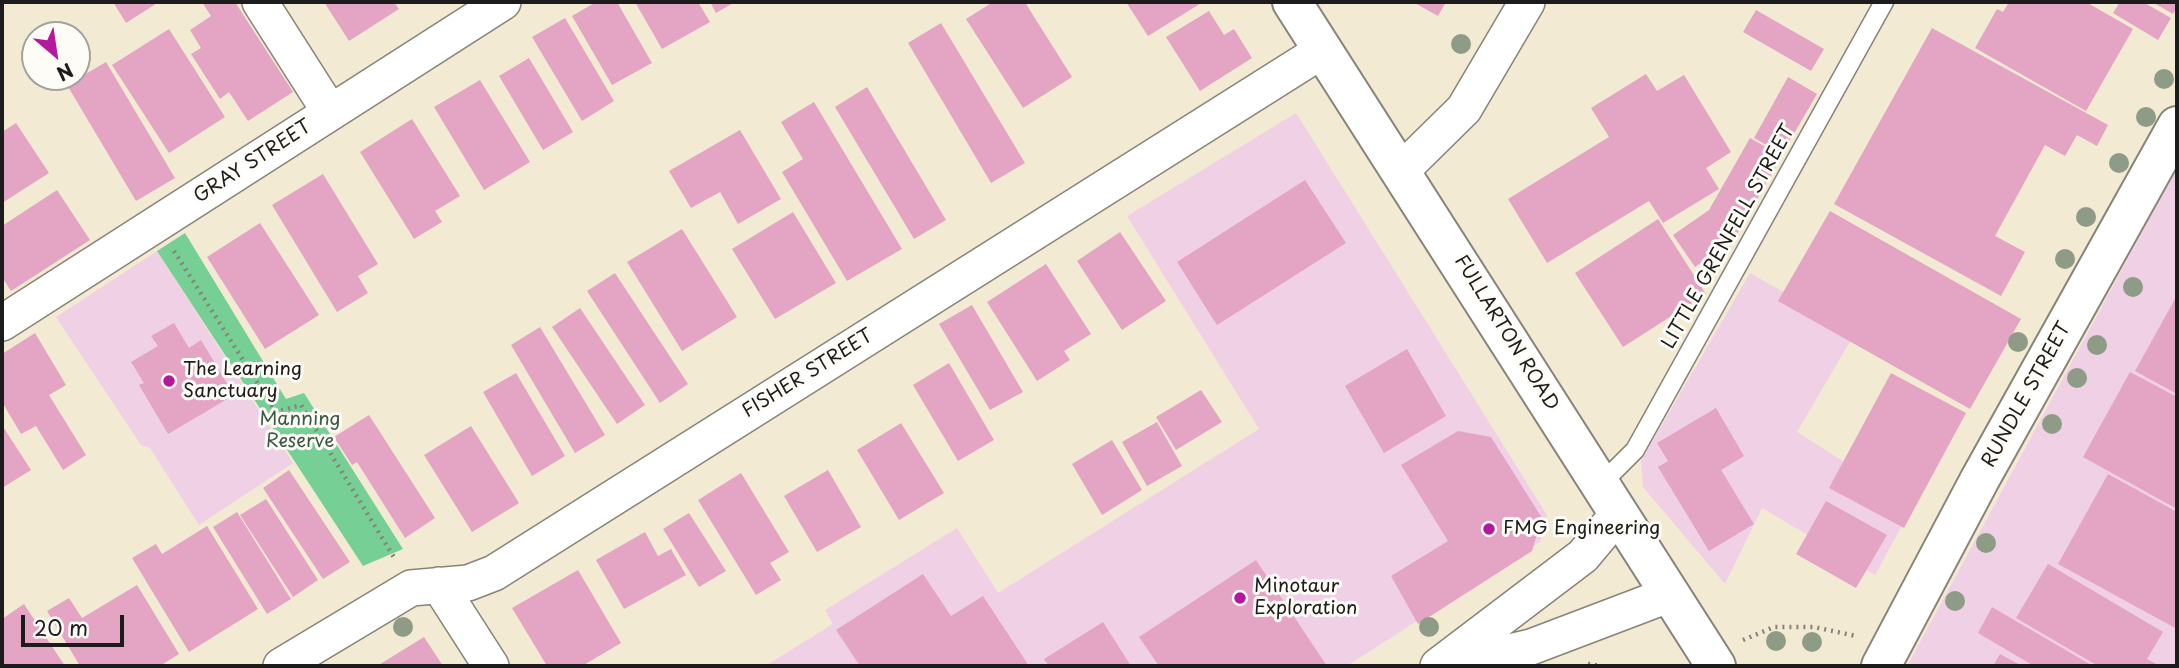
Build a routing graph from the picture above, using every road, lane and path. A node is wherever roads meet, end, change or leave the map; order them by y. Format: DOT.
graph roads {
  1 [pos="260,2"];
  2 [pos="503,2"];
  3 [pos="1292,2"];
  4 [pos="1527,2"];
  5 [pos="1884,2"];
  6 [pos="1323,50"];
  7 [pos="330,112"];
  8 [pos="2177,126"];
  9 [pos="1402,170"];
  10 [pos="156,224"];
  11 [pos="2,323"];
  12 [pos="1610,498"];
  13 [pos="425,586"];
  14 [pos="1668,595"];
  15 [pos="1748,636"];
  16 [pos="1846,636"];
  17 [pos="281,666"];
  18 [pos="491,666"];
  19 [pos="1438,666"];
  20 [pos="1448,666"];
  21 [pos="1716,666"];
  22 [pos="1881,666"];
  1 -- 7 [label="street"];
  2 -- 7 [label="street, GRAY STREET"];
  3 -- 6 [label="main road, FULLARTON ROAD"];
  4 -- 9 [label="street"];
  5 -- 12 [label="lane, LITTLE GRENFELL STREET"];
  6 -- 9 [label="main road, FULLARTON ROAD"];
  6 -- 13 [label="street, FISHER STREET"];
  7 -- 10 [label="street, GRAY STREET"];
  8 -- 22 [label="main road, RUNDLE STREET"];
  9 -- 12 [label="main road, FULLARTON ROAD"];
  10 -- 11 [label="street, GRAY STREET"];
  10 -- 13 [label="path"];
  12 -- 14 [label="main road, FULLARTON ROAD"];
  12 -- 19 [label="street"];
  13 -- 17 [label="street, FISHER STREET"];
  13 -- 18 [label="street"];
  14 -- 20 [label="street"];
  14 -- 21 [label="main road, FULLARTON ROAD"];
  15 -- 16 [label="path"];
}
